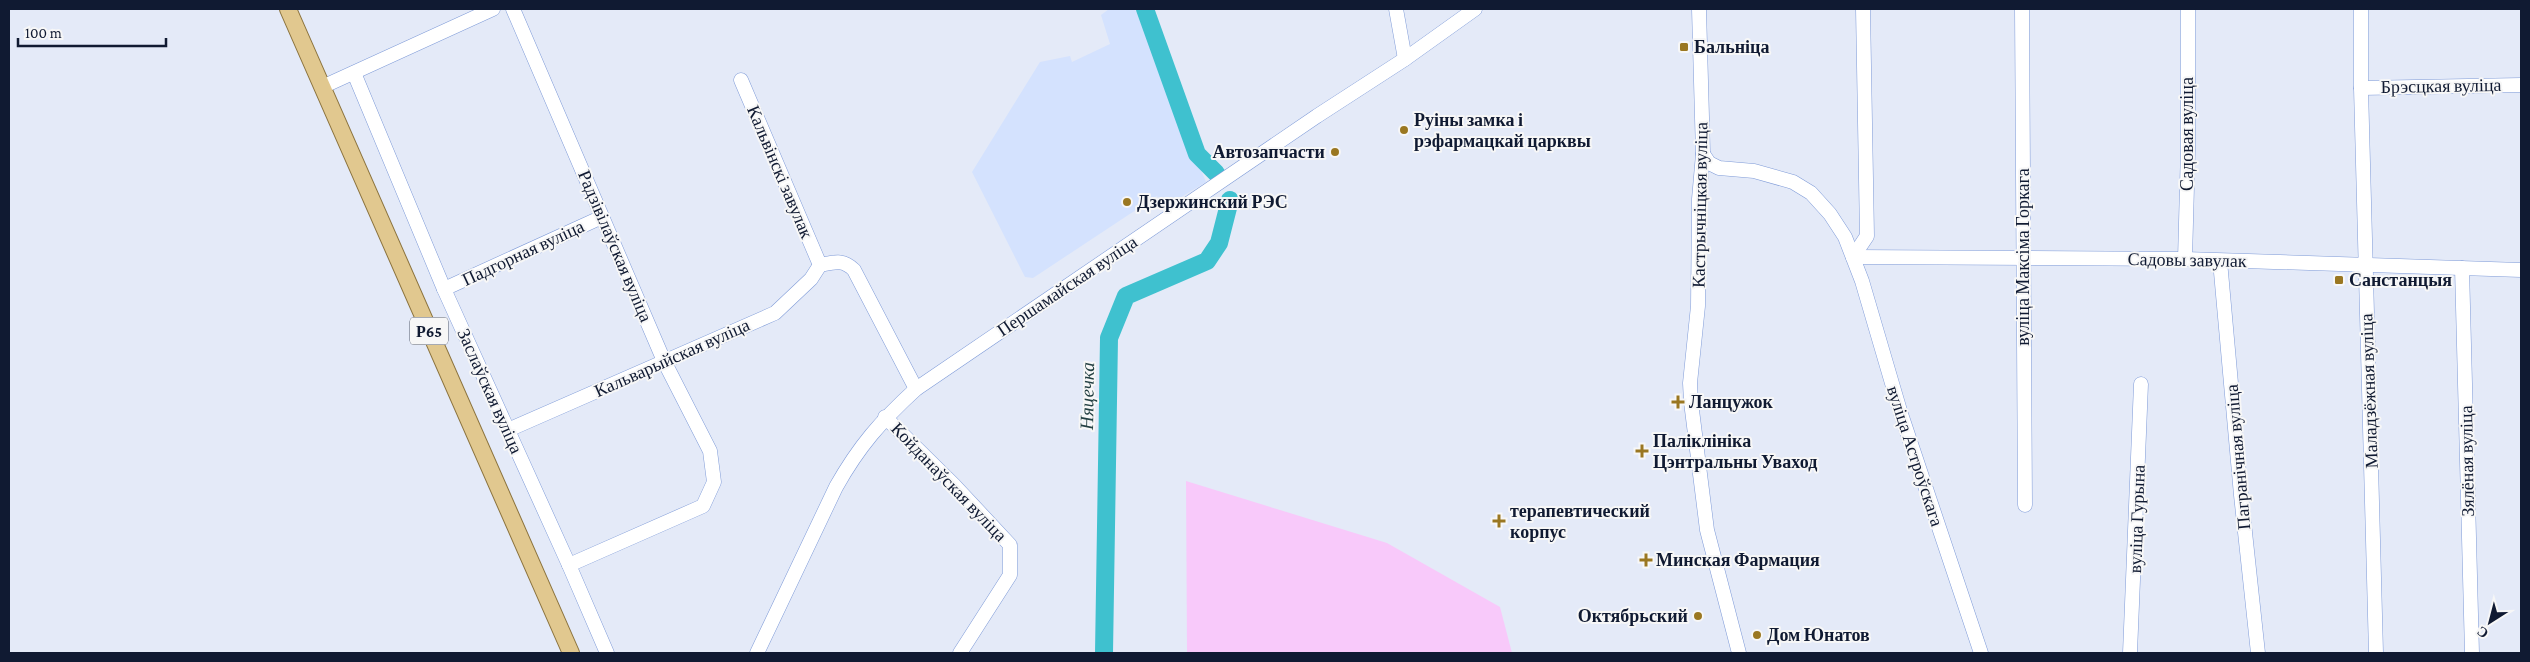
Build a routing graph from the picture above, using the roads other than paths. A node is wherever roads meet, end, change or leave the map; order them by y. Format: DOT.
graph roads {
  1 [pos="288,9"];
  2 [pos="494,9"];
  3 [pos="513,9"];
  4 [pos="1396,9"];
  5 [pos="1475,9"];
  6 [pos="1699,9"];
  7 [pos="1863,9"];
  8 [pos="2022,9"];
  9 [pos="2188,9"];
  10 [pos="2362,9"];
  11 [pos="1405,59"];
  12 [pos="354,73"];
  13 [pos="740,80"];
  14 [pos="2521,85"];
  15 [pos="322,87"];
  16 [pos="2361,88"];
  17 [pos="1703,154"];
  18 [pos="602,217"];
  19 [pos="1854,257"];
  20 [pos="2022,258"];
  21 [pos="2185,259"];
  22 [pos="2220,261"];
  23 [pos="820,265"];
  24 [pos="2366,266"];
  25 [pos="2462,268"];
  26 [pos="2521,270"];
  27 [pos="444,289"];
  28 [pos="664,361"];
  29 [pos="2142,384"];
  30 [pos="916,389"];
  31 [pos="885,417"];
  32 [pos="508,430"];
  33 [pos="2025,505"];
  34 [pos="570,565"];
  35 [pos="571,653"];
  36 [pos="607,653"];
  37 [pos="757,653"];
  38 [pos="960,653"];
  39 [pos="1738,653"];
  40 [pos="1981,653"];
  41 [pos="2130,653"];
  42 [pos="2258,653"];
  43 [pos="2376,653"];
  44 [pos="2472,653"];
  1 -- 15 [label="main road, Р65"];
  2 -- 12 [label="street"];
  3 -- 18 [label="street, Радзівілаўская вуліца"];
  4 -- 11 [label="street"];
  5 -- 11 [label="street, Першамайская вуліца"];
  6 -- 17 [label="street, Кастрычніцкая вуліца"];
  7 -- 19 [label="street"];
  8 -- 20 [label="street, вуліца Максіма Горкага"];
  9 -- 21 [label="street, Садовая вуліца"];
  10 -- 16 [label="street, Маладзёжная вуліца"];
  11 -- 30 [label="street, Першамайская вуліца"];
  12 -- 15 [label="street"];
  12 -- 27 [label="street, Заслаўская вуліца"];
  13 -- 23 [label="street, Кальвінскі завулак"];
  14 -- 16 [label="street, Брэсцкая вуліца"];
  15 -- 35 [label="main road, Р65"];
  16 -- 24 [label="street, Маладзёжная вуліца"];
  17 -- 19 [label="street, вуліца Астроўскага"];
  17 -- 39 [label="street, Кастрычніцкая вуліца"];
  18 -- 27 [label="street, Падгорная вуліца"];
  18 -- 28 [label="street, Радзівілаўская вуліца"];
  19 -- 20 [label="street, Садовы завулак"];
  19 -- 40 [label="street, вуліца Астроўскага"];
  20 -- 21 [label="street, Садовы завулак"];
  20 -- 33 [label="street, вуліца Максіма Горкага"];
  21 -- 22 [label="street, Садовы завулак"];
  22 -- 24 [label="street, Садовы завулак"];
  22 -- 42 [label="street, Пагранічная вуліца"];
  23 -- 28 [label="street, Кальварыйская вуліца"];
  23 -- 30 [label="street"];
  24 -- 25 [label="street, Садовы завулак"];
  24 -- 43 [label="street, Маладзёжная вуліца"];
  25 -- 26 [label="street, Садовы завулак"];
  25 -- 44 [label="street, Зялёная вуліца"];
  27 -- 32 [label="street, Заслаўская вуліца"];
  28 -- 32 [label="street, Кальварыйская вуліца"];
  28 -- 34 [label="street, Радзівілаўская вуліца"];
  29 -- 41 [label="street, вуліца Гурына"];
  30 -- 31 [label="street, Першамайская вуліца"];
  31 -- 37 [label="street, Першамайская вуліца"];
  31 -- 38 [label="street, Койданаўская вуліца"];
  32 -- 34 [label="street, Заслаўская вуліца"];
  34 -- 36 [label="street, Заслаўская вуліца"];
}
